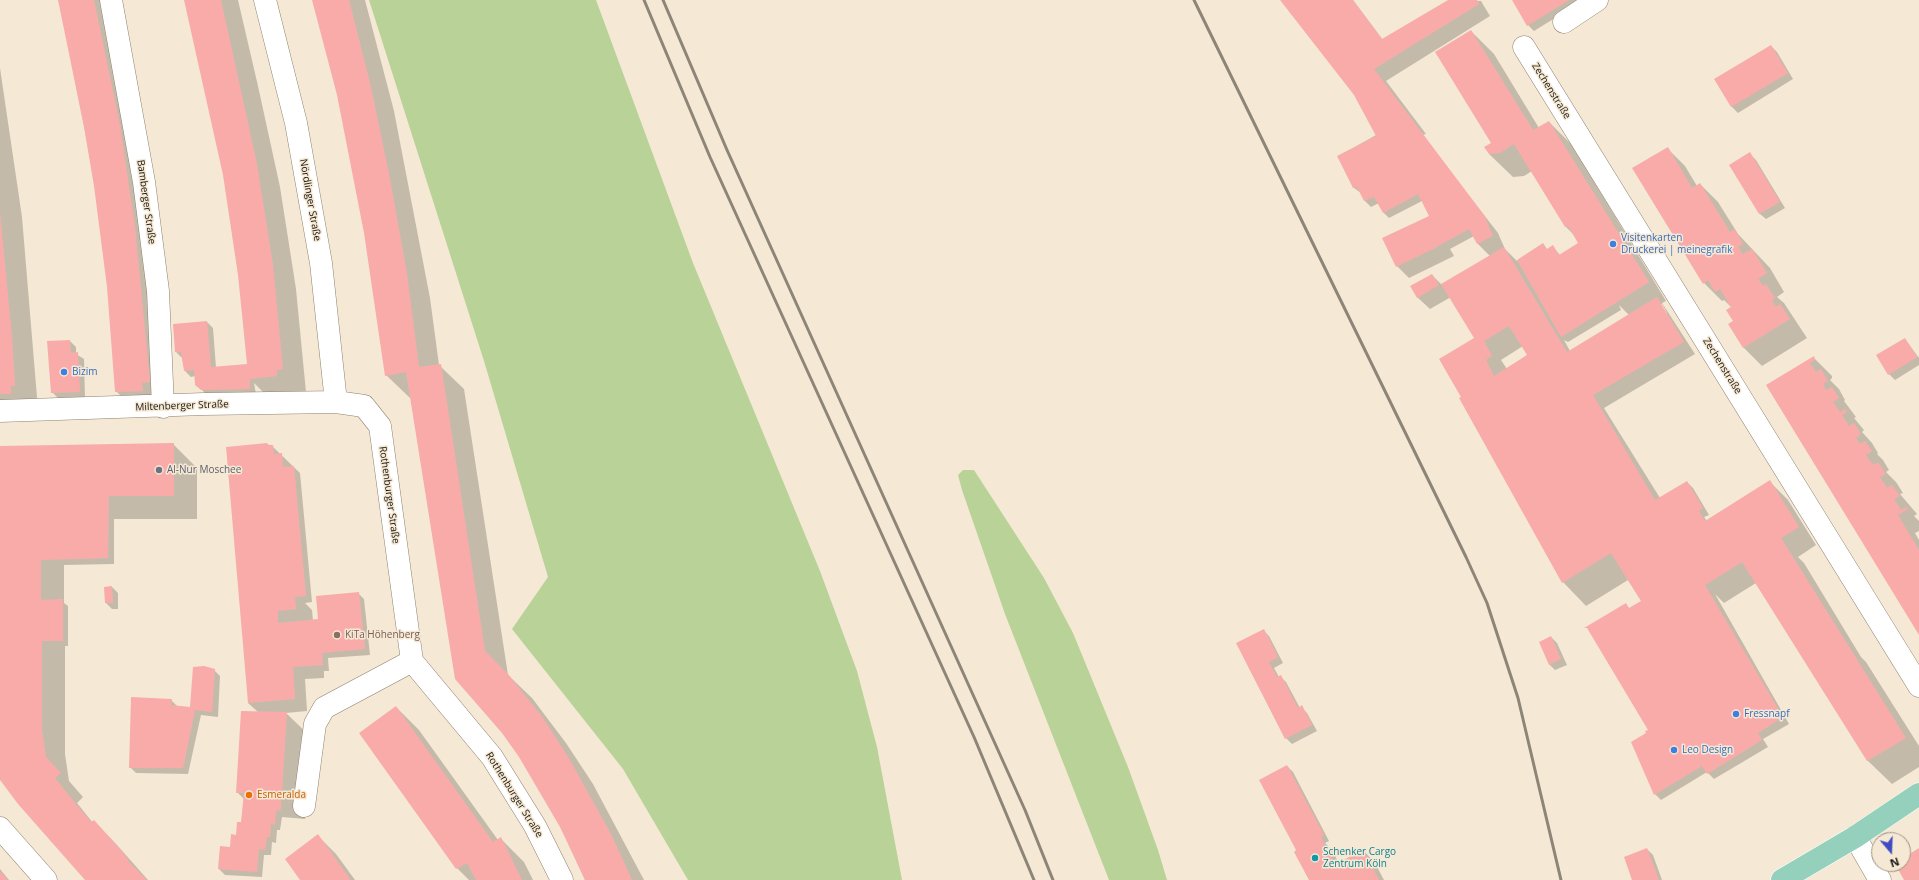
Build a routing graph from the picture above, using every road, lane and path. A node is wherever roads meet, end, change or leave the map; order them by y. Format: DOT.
graph roads {
  1 [pos="111,0"];
  2 [pos="265,0"];
  3 [pos="1597,0"];
  4 [pos="1564,22"];
  5 [pos="1524,47"];
  6 [pos="336,402"];
  7 [pos="364,406"];
  8 [pos="163,407"];
  9 [pos="0,411"];
  10 [pos="412,661"];
  11 [pos="1919,686"];
  12 [pos="1919,794"];
  13 [pos="304,806"];
  14 [pos="0,828"];
  15 [pos="1854,837"];
  16 [pos="46,880"];
  17 [pos="562,880"];
  18 [pos="1782,880"];
  19 [pos="1880,880"];
  1 -- 8 [label="street, Bamberger Straße"];
  2 -- 6 [label="street, Nördlinger Straße"];
  3 -- 4 [label="street"];
  5 -- 11 [label="street, Zechenstraße"];
  6 -- 7 [label="street, Miltenberger Straße"];
  6 -- 8 [label="street, Miltenberger Straße"];
  7 -- 10 [label="street, Rothenburger Straße"];
  8 -- 9 [label="street, Miltenberger Straße"];
  10 -- 13 [label="street"];
  10 -- 17 [label="street, Rothenburger Straße"];
  12 -- 15 [label="main road"];
  14 -- 16 [label="street"];
  15 -- 18 [label="main road"];
  15 -- 19 [label="street"];
}
